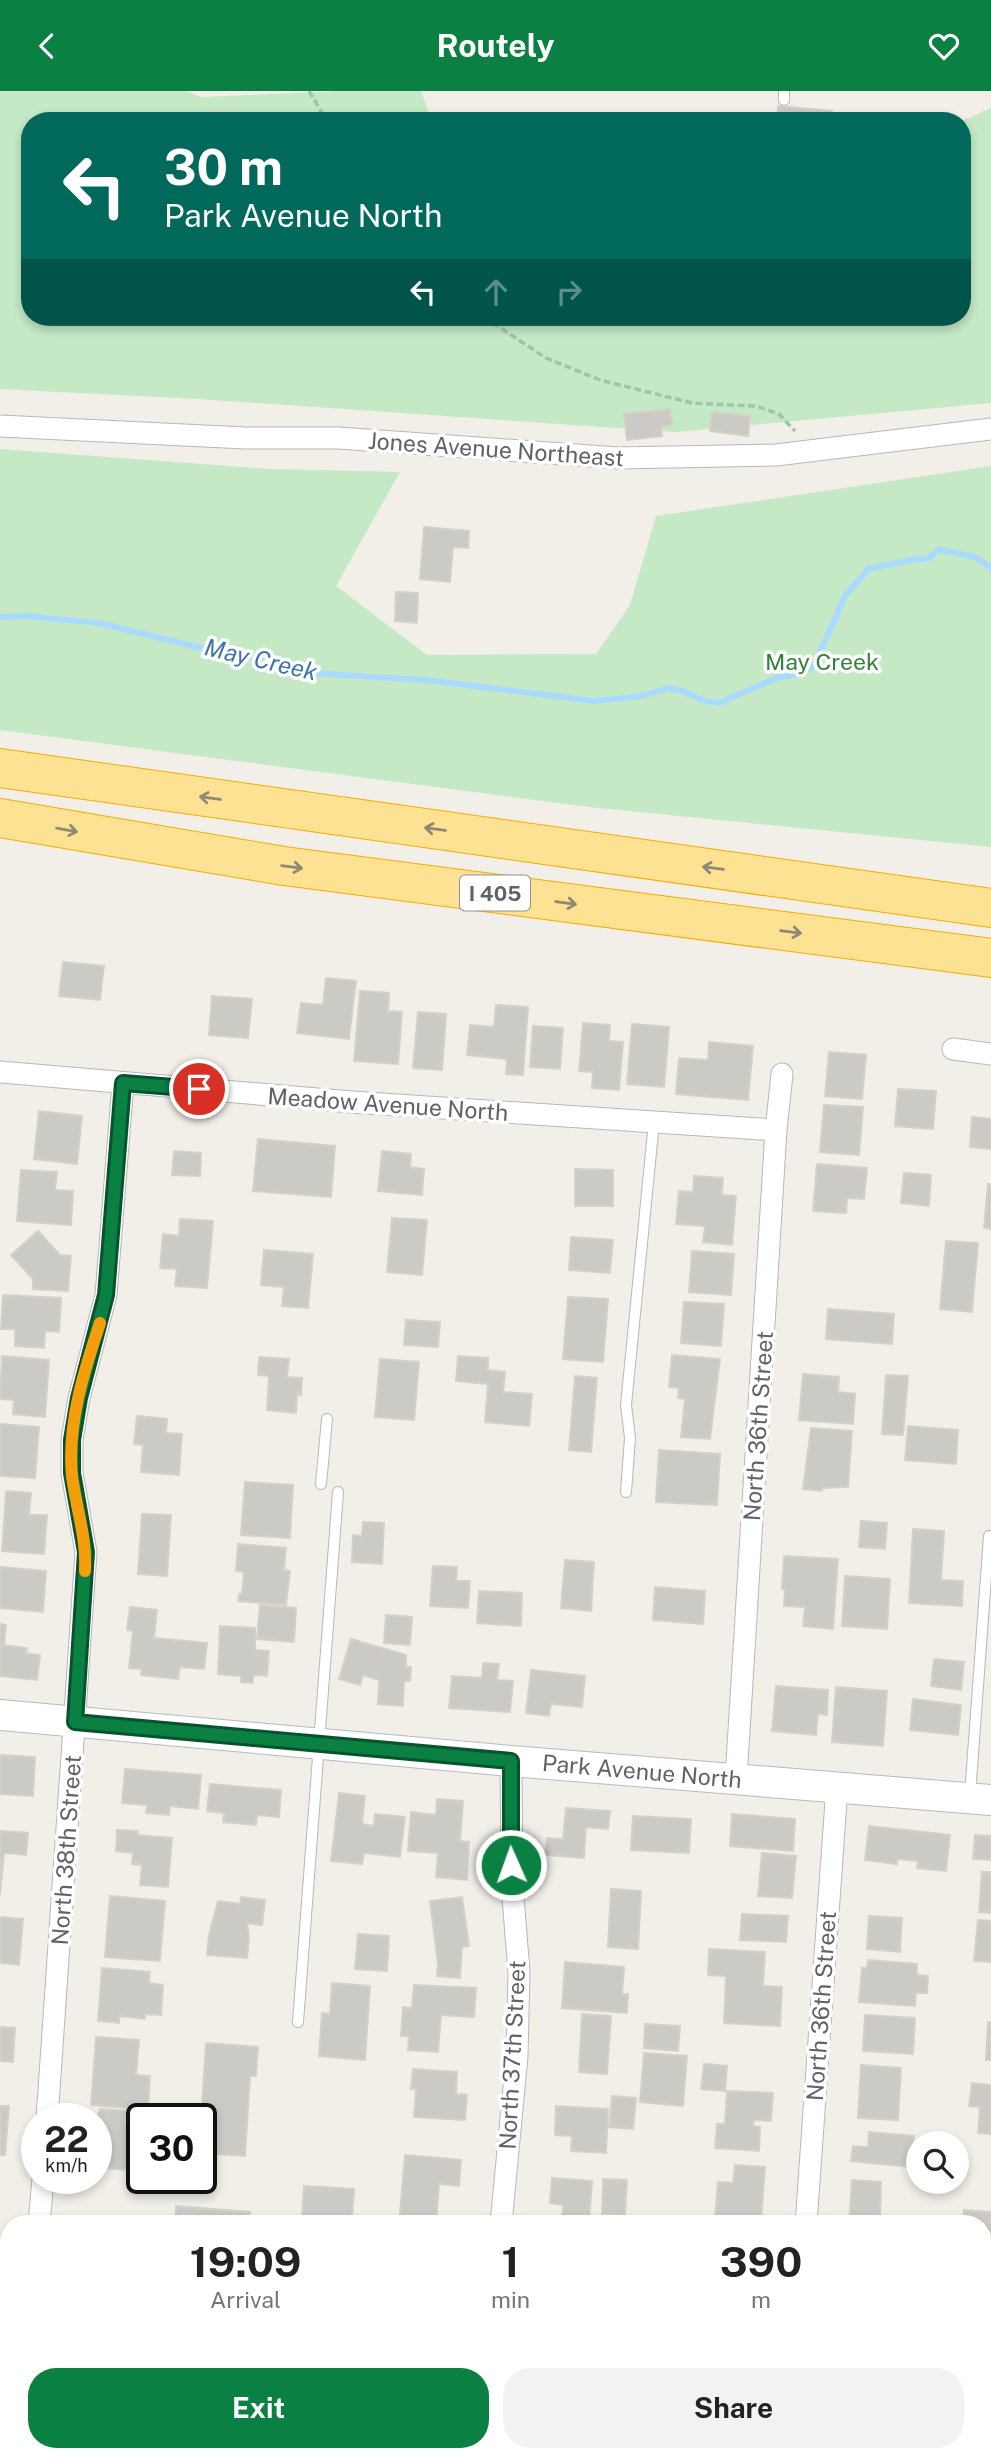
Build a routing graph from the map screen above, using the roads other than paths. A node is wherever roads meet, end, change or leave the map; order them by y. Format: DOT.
graph roads {
  1 [pos="0,426"];
  2 [pos="991,429"];
  3 [pos="0,768"];
  4 [pos="0,818"];
  5 [pos="780,877"];
  6 [pos="991,887"];
  7 [pos="991,908"];
  8 [pos="991,958"];
  9 [pos="953,1049"];
  10 [pos="991,1054"];
  11 [pos="0,1072"];
  12 [pos="782,1074"];
  13 [pos="123,1083"];
  14 [pos="654,1122"];
  15 [pos="776,1130"];
  16 [pos="327,1419"];
  17 [pos="321,1484"];
  18 [pos="338,1492"];
  19 [pos="625,1492"];
  20 [pos="989,1536"];
  21 [pos="0,1715"];
  22 [pos="75,1722"];
  23 [pos="318,1743"];
  24 [pos="511,1761"];
  25 [pos="736,1779"];
  26 [pos="837,1787"];
  27 [pos="981,1799"];
  28 [pos="298,2022"];
  29 [pos="48,2103"];
  30 [pos="42,2194"];
  31 [pos="40,2215"];
  32 [pos="503,2215"];
  33 [pos="807,2215"];
  1 -- 2 [label="street, Jones Avenue Northeast"];
  5 -- 3 [label="highway, I 405, one-way"];
  4 -- 8 [label="highway, I 405, one-way"];
  5 -- 6 [label="highway"];
  5 -- 7 [label="highway, I 405"];
  9 -- 10 [label="street"];
  11 -- 13 [label="street, Meadow Avenue North"];
  12 -- 15 [label="street, North 36th Street"];
  13 -- 14 [label="street, Meadow Avenue North"];
  13 -- 22 [label="street, North 38th Street"];
  14 -- 15 [label="street, Meadow Avenue North"];
  14 -- 19 [label="lane"];
  15 -- 25 [label="street, North 36th Street"];
  16 -- 17 [label="lane"];
  18 -- 23 [label="lane"];
  20 -- 27 [label="lane"];
  21 -- 22 [label="street, Park Avenue North"];
  22 -- 23 [label="street, Park Avenue North"];
  22 -- 29 [label="street, North 38th Street"];
  23 -- 24 [label="street, Park Avenue North"];
  23 -- 28 [label="lane"];
  24 -- 25 [label="street, Park Avenue North"];
  24 -- 32 [label="street, North 37th Street"];
  25 -- 26 [label="street, Park Avenue North"];
  26 -- 27 [label="street, Park Avenue North"];
  26 -- 33 [label="street, North 36th Street"];
  30 -- 31 [label="street"];
}
